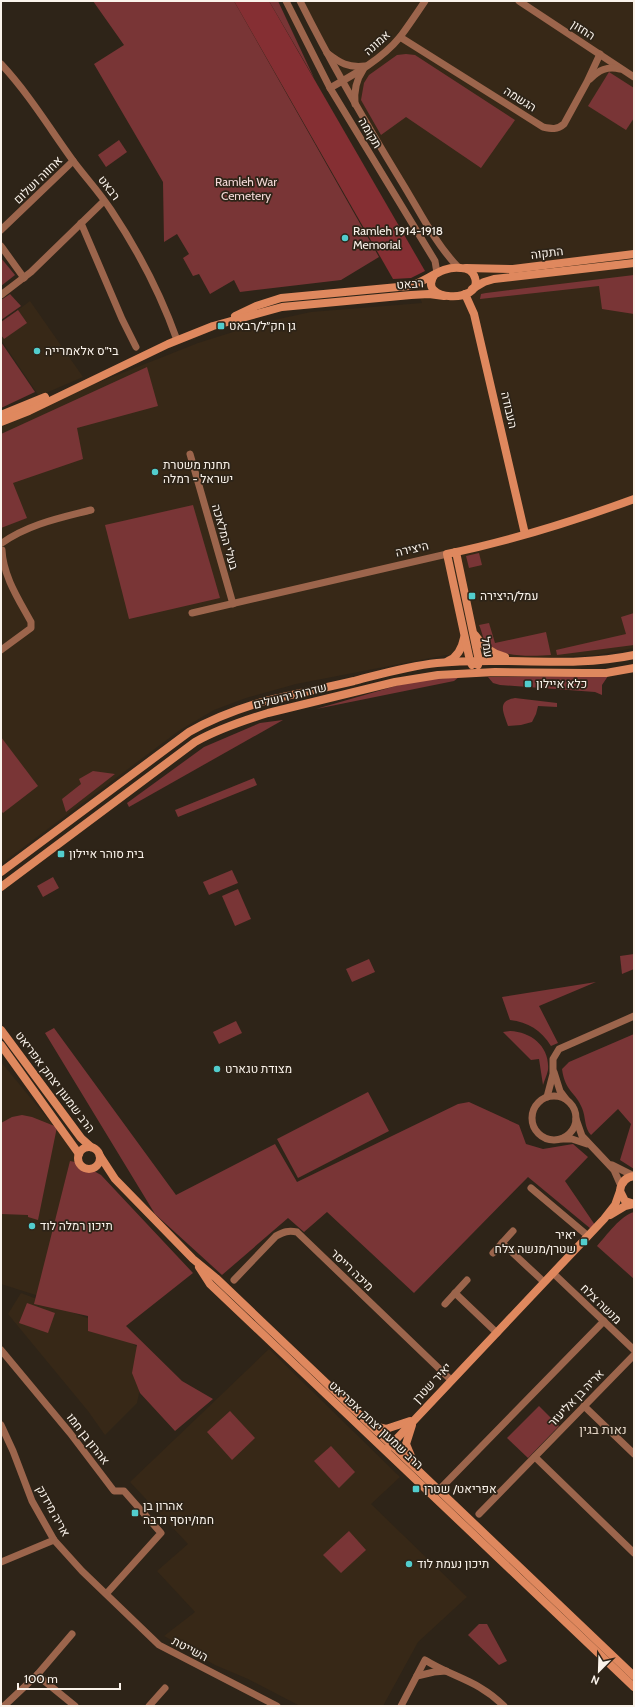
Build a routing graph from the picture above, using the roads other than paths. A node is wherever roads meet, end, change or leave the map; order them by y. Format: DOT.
graph roads {
  1 [pos="286,1"];
  2 [pos="300,1"];
  3 [pos="425,1"];
  4 [pos="519,1"];
  5 [pos="400,37"];
  6 [pos="326,52"];
  7 [pos="600,54"];
  8 [pos="1,64"];
  9 [pos="367,66"];
  10 [pos="626,71"];
  11 [pos="634,77"];
  12 [pos="342,82"];
  13 [pos="588,82"];
  14 [pos="330,88"];
  15 [pos="356,106"];
  16 [pos="73,162"];
  17 [pos="104,201"];
  18 [pos="81,223"];
  19 [pos="1,230"];
  20 [pos="1,246"];
  21 [pos="634,254"];
  22 [pos="634,263"];
  23 [pos="460,268"];
  24 [pos="436,274"];
  25 [pos="24,278"];
  26 [pos="468,292"];
  27 [pos="1,294"];
  28 [pos="444,296"];
  29 [pos="213,326"];
  30 [pos="177,340"];
  31 [pos="136,347"];
  32 [pos="84,383"];
  33 [pos="1,415"];
  34 [pos="1,422"];
  35 [pos="190,454"];
  36 [pos="634,499"];
  37 [pos="91,510"];
  38 [pos="525,534"];
  39 [pos="2,547"];
  40 [pos="456,552"];
  41 [pos="448,554"];
  42 [pos="1,568"];
  43 [pos="7,576"];
  44 [pos="233,604"];
  45 [pos="192,613"];
  46 [pos="473,631"];
  47 [pos="464,635"];
  48 [pos="1,650"];
  49 [pos="634,655"];
  50 [pos="470,661"];
  51 [pos="479,661"];
  52 [pos="521,661"];
  53 [pos="444,662"];
  54 [pos="634,668"];
  55 [pos="620,670"];
  56 [pos="476,672"];
  57 [pos="634,673"];
  58 [pos="1,872"];
  59 [pos="1,887"];
  60 [pos="634,1016"];
  61 [pos="1,1030"];
  62 [pos="1,1045"];
  63 [pos="553,1067"];
  64 [pos="547,1097"];
  65 [pos="566,1099"];
  66 [pos="576,1119"];
  67 [pos="560,1139"];
  68 [pos="589,1144"];
  69 [pos="91,1147"];
  70 [pos="78,1154"];
  71 [pos="100,1156"];
  72 [pos="609,1163"];
  73 [pos="96,1167"];
  74 [pos="634,1176"];
  75 [pos="115,1179"];
  76 [pos="532,1188"];
  77 [pos="620,1188"];
  78 [pos="633,1204"];
  79 [pos="604,1219"];
  80 [pos="513,1232"];
  81 [pos="588,1236"];
  82 [pos="502,1243"];
  83 [pos="493,1253"];
  84 [pos="193,1259"];
  85 [pos="553,1273"];
  86 [pos="234,1280"];
  87 [pos="467,1280"];
  88 [pos="544,1282"];
  89 [pos="455,1293"];
  90 [pos="445,1304"];
  91 [pos="604,1321"];
  92 [pos="497,1333"];
  93 [pos="1,1350"];
  94 [pos="634,1350"];
  95 [pos="634,1355"];
  96 [pos="451,1380"];
  97 [pos="584,1406"];
  98 [pos="415,1419"];
  99 [pos="368,1422"];
  100 [pos="1,1425"];
  101 [pos="388,1447"];
  102 [pos="634,1454"];
  103 [pos="535,1457"];
  104 [pos="417,1469"];
  105 [pos="440,1490"];
  106 [pos="479,1514"];
  107 [pos="54,1540"];
  108 [pos="633,1550"];
  109 [pos="1,1562"];
  110 [pos="106,1593"];
  111 [pos="72,1634"];
  112 [pos="453,1673"];
  113 [pos="37,1675"];
  114 [pos="417,1676"];
  115 [pos="634,1676"];
  116 [pos="634,1687"];
  117 [pos="165,1688"];
  118 [pos="4,1706"];
  119 [pos="75,1706"];
  120 [pos="149,1706"];
  121 [pos="277,1706"];
  122 [pos="401,1706"];
  123 [pos="504,1706"];
  1 -- 14 [label="street, תקומה"];
  2 -- 6 [label="street, תקומה"];
  3 -- 5 [label="street, אמונה"];
  4 -- 7 [label="street, החזון"];
  5 -- 9 [label="street, אמונה"];
  5 -- 13 [label="street, הגשמה"];
  6 -- 9 [label="street"];
  6 -- 12 [label="street, תקומה"];
  7 -- 10 [label="street, החזון"];
  7 -- 13 [label="street, הגשמה"];
  8 -- 16 [label="street, רבאט"];
  9 -- 12 [label="street, אמונה"];
  9 -- 15 [label="street"];
  10 -- 11 [label="street, החזון"];
  10 -- 13 [label="street"];
  12 -- 14 [label="street, אמונה"];
  12 -- 15 [label="street, תקומה"];
  14 -- 24 [label="street, תקומה"];
  15 -- 23 [label="street, תקומה"];
  16 -- 17 [label="street, רבאט"];
  16 -- 19 [label="street, אחווה ושלום"];
  17 -- 18 [label="street"];
  17 -- 30 [label="street, רבאט"];
  18 -- 25 [label="street"];
  18 -- 31 [label="street"];
  20 -- 25 [label="street"];
  21 -- 23 [label="street, התקוה"];
  22 -- 26 [label="street, התקוה"];
  23 -- 24 [label="street"];
  23 -- 26 [label="street"];
  24 -- 28 [label="street"];
  24 -- 29 [label="street, רבאט"];
  25 -- 27 [label="street"];
  26 -- 28 [label="street"];
  26 -- 38 [label="street, העבודה"];
  28 -- 29 [label="street, רבאט"];
  29 -- 30 [label="street, רבאט"];
  30 -- 32 [label="street, רבאט"];
  32 -- 33 [label="street, רבאט"];
  32 -- 34 [label="street, רבאט"];
  35 -- 44 [label="street, בעלי המלאכה"];
  36 -- 38 [label="street, היצירה"];
  37 -- 39 [label="street"];
  38 -- 40 [label="street, היצירה"];
  39 -- 43 [label="street"];
  40 -- 41 [label="street, היצירה"];
  40 -- 46 [label="street, עמל"];
  41 -- 44 [label="street, היצירה"];
  41 -- 47 [label="street, עמל"];
  42 -- 43 [label="street"];
  43 -- 48 [label="street"];
  44 -- 45 [label="street, היצירה"];
  46 -- 51 [label="street, עמל"];
  46 -- 52 [label="street"];
  47 -- 50 [label="street, עמל"];
  47 -- 53 [label="street"];
  49 -- 52 [label="street, שדרות ירושלים"];
  50 -- 51 [label="street, שדרות ירושלים"];
  50 -- 53 [label="street, שדרות ירושלים"];
  50 -- 56 [label="street, עמל"];
  51 -- 52 [label="street, שדרות ירושלים"];
  51 -- 56 [label="street, עמל"];
  53 -- 58 [label="street, שדרות ירושלים"];
  54 -- 55 [label="street, שדרות ירושלים"];
  55 -- 56 [label="street, שדרות ירושלים"];
  55 -- 57 [label="street"];
  56 -- 59 [label="street, שדרות ירושלים"];
  60 -- 63 [label="street"];
  61 -- 69 [label="street, הרב שמעון יצחק אפריאט"];
  62 -- 70 [label="street, הרב שמעון יצחק אפריאט"];
  63 -- 64 [label="street"];
  63 -- 65 [label="street"];
  64 -- 65 [label="street"];
  64 -- 67 [label="street"];
  65 -- 66 [label="street"];
  66 -- 67 [label="street"];
  66 -- 68 [label="street"];
  67 -- 68 [label="street"];
  68 -- 72 [label="street"];
  69 -- 70 [label="street"];
  69 -- 71 [label="street"];
  70 -- 73 [label="street"];
  71 -- 73 [label="street"];
  71 -- 75 [label="street, הרב שמעון יצחק אפריאט"];
  72 -- 74 [label="street"];
  72 -- 77 [label="street"];
  73 -- 75 [label="street, הרב שמעון יצחק אפריאט"];
  74 -- 77 [label="street"];
  75 -- 84 [label="street, הרב שמעון יצחק אפריאט"];
  76 -- 81 [label="street"];
  77 -- 78 [label="street"];
  77 -- 79 [label="street, יאיר שטרן"];
  78 -- 79 [label="street, יאיר שטרן"];
  79 -- 81 [label="street, יאיר שטרן"];
  80 -- 82 [label="street"];
  81 -- 85 [label="street, יאיר שטרן"];
  82 -- 83 [label="street"];
  82 -- 88 [label="street"];
  84 -- 99 [label="street, הרב שמעון יצחק אפריאט"];
  84 -- 101 [label="street, הרב שמעון יצחק אפריאט"];
  85 -- 88 [label="street, יאיר שטרן"];
  85 -- 91 [label="street, מנשה צלח"];
  86 -- 96 [label="street, מיכה רייסר"];
  87 -- 89 [label="street"];
  88 -- 92 [label="street, יאיר שטרן"];
  89 -- 90 [label="street"];
  89 -- 92 [label="street"];
  91 -- 94 [label="street, מנשה צלח"];
  91 -- 105 [label="street"];
  92 -- 96 [label="street, יאיר שטרן"];
  93 -- 110 [label="street, אהרון בן חמו"];
  95 -- 97 [label="street, אריה בן אליעזר"];
  96 -- 98 [label="street, יאיר שטרן"];
  97 -- 102 [label="street"];
  97 -- 103 [label="street, אריה בן אליעזר"];
  98 -- 99 [label="street"];
  98 -- 101 [label="street, יאיר שטרן"];
  98 -- 104 [label="street"];
  99 -- 101 [label="street, הרב שמעון יצחק אפריאט"];
  100 -- 107 [label="street, אריה מידנק"];
  101 -- 104 [label="street, הרב שמעון יצחק אפריאט"];
  101 -- 116 [label="street, הרב שמעון יצחק אפריאט"];
  103 -- 106 [label="street, אריה בן אליעזר"];
  103 -- 108 [label="street"];
  104 -- 105 [label="street, הרב שמעון יצחק אפריאט"];
  105 -- 115 [label="street, הרב שמעון יצחק אפריאט"];
  107 -- 109 [label="street"];
  107 -- 110 [label="street, אריה מידנק"];
  110 -- 121 [label="street, השייטת"];
  111 -- 113 [label="street"];
  112 -- 114 [label="street"];
  112 -- 114 [label="street"];
  112 -- 123 [label="street"];
  113 -- 118 [label="street"];
  113 -- 119 [label="street"];
  114 -- 122 [label="street"];
  117 -- 120 [label="street"];
}
